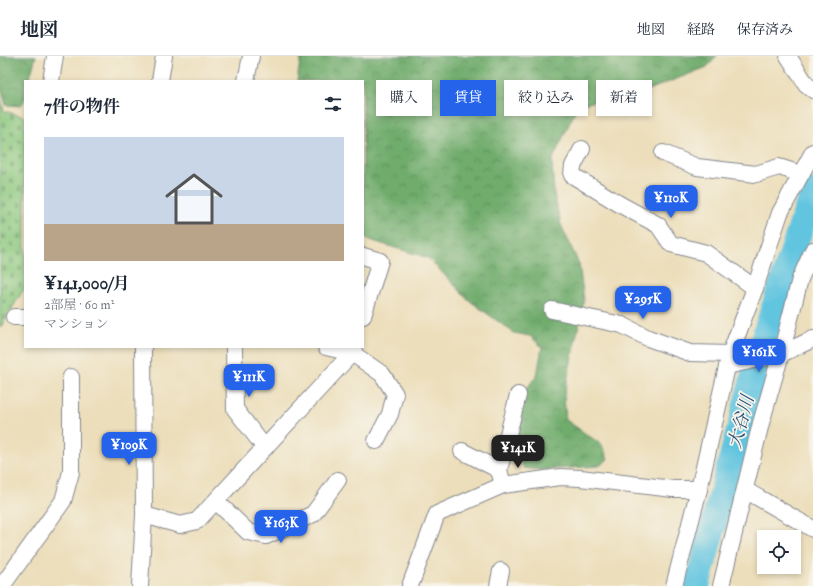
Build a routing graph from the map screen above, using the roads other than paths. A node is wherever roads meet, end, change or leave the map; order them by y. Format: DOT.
graph roads {
  1 [pos="55,56"];
  2 [pos="164,56"];
  3 [pos="251,56"];
  4 [pos="788,56"];
  5 [pos="51,80"];
  6 [pos="160,80"];
  7 [pos="246,80"];
  8 [pos="813,90"];
  9 [pos="582,149"];
  10 [pos="813,152"];
  11 [pos="664,153"];
  12 [pos="800,174"];
  13 [pos="813,250"];
  14 [pos="364,256"];
  15 [pos="754,288"];
  16 [pos="552,310"];
  17 [pos="364,313"];
  18 [pos="813,339"];
  19 [pos="143,348"];
  20 [pos="234,348"];
  21 [pos="335,348"];
  22 [pos="353,350"];
  23 [pos="779,355"];
  24 [pos="731,362"];
  25 [pos="71,377"];
  26 [pos="518,395"];
  27 [pos="376,441"];
  28 [pos="265,448"];
  29 [pos="462,451"];
  30 [pos="498,470"];
  31 [pos="338,480"];
  32 [pos="503,485"];
  33 [pos="699,489"];
  34 [pos="745,490"];
  35 [pos="216,500"];
  36 [pos="144,515"];
  37 [pos="813,530"];
  38 [pos="2,586"];
  39 [pos="140,586"];
  40 [pos="410,586"];
  41 [pos="674,586"];
  42 [pos="721,586"];
  1 -- 5 [label="street"];
  2 -- 6 [label="street"];
  3 -- 7 [label="street"];
  4 -- 8 [label="street"];
  9 -- 15 [label="street"];
  10 -- 12 [label="street"];
  11 -- 12 [label="street"];
  12 -- 15 [label="street"];
  13 -- 23 [label="street"];
  14 -- 17 [label="street"];
  15 -- 24 [label="street"];
  16 -- 24 [label="street"];
  18 -- 23 [label="street"];
  19 -- 36 [label="street"];
  20 -- 28 [label="street"];
  21 -- 22 [label="street"];
  22 -- 27 [label="street"];
  22 -- 28 [label="street"];
  23 -- 24 [label="street"];
  23 -- 34 [label="street"];
  24 -- 33 [label="street"];
  25 -- 38 [label="street"];
  26 -- 30 [label="street"];
  28 -- 35 [label="street"];
  29 -- 30 [label="street"];
  30 -- 32 [label="street"];
  31 -- 35 [label="street"];
  32 -- 33 [label="street"];
  32 -- 40 [label="street"];
  33 -- 41 [label="street"];
  34 -- 37 [label="street"];
  34 -- 42 [label="street"];
  35 -- 36 [label="street"];
  36 -- 39 [label="street"];
}
